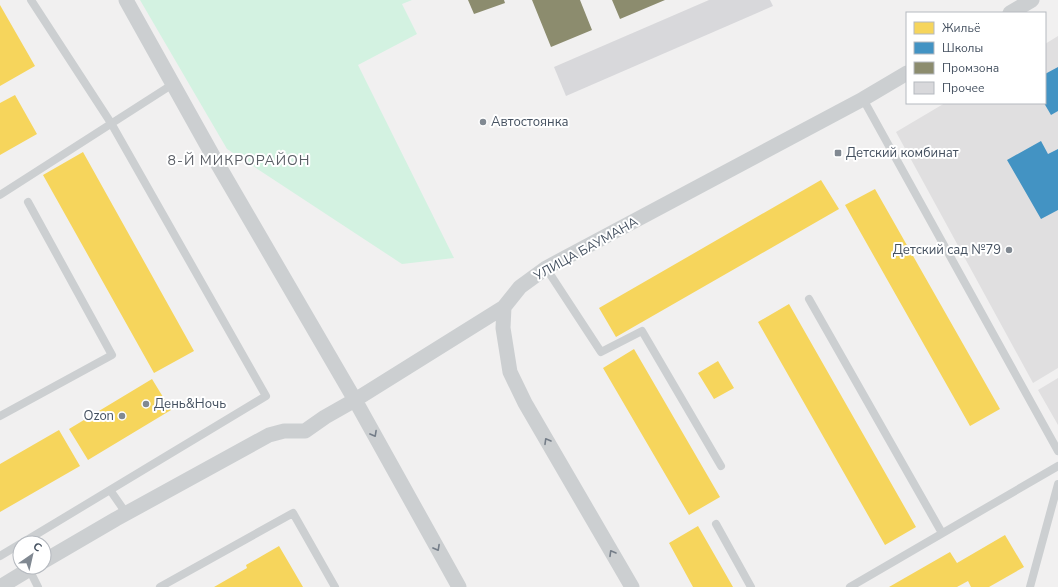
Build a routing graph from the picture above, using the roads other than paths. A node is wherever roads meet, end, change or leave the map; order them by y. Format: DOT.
graph roads {
  1 [pos="31,0"];
  2 [pos="126,0"];
  3 [pos="1032,0"];
  4 [pos="1012,12"];
  5 [pos="906,74"];
  6 [pos="173,84"];
  7 [pos="863,99"];
  8 [pos="111,124"];
  9 [pos="0,195"];
  10 [pos="28,202"];
  11 [pos="546,268"];
  12 [pos="809,300"];
  13 [pos="504,307"];
  14 [pos="355,400"];
  15 [pos="0,416"];
  16 [pos="1058,451"];
  17 [pos="721,466"];
  18 [pos="1058,466"];
  19 [pos="1058,484"];
  20 [pos="110,490"];
  21 [pos="126,513"];
  22 [pos="716,524"];
  23 [pos="942,533"];
  24 [pos="36,535"];
  25 [pos="12,549"];
  26 [pos="0,556"];
  27 [pos="52,556"];
  28 [pos="19,575"];
  29 [pos="34,575"];
  30 [pos="0,586"];
  31 [pos="38,587"];
  32 [pos="160,587"];
  33 [pos="335,587"];
  34 [pos="459,587"];
  35 [pos="632,587"];
  36 [pos="751,587"];
  37 [pos="850,587"];
  38 [pos="1030,587"];
  1 -- 8 [label="lane"];
  2 -- 6 [label="street"];
  3 -- 4 [label="street"];
  5 -- 7 [label="street, УЛИЦА БАУМАНА"];
  6 -- 8 [label="lane"];
  6 -- 14 [label="street"];
  7 -- 11 [label="street, УЛИЦА БАУМАНА"];
  7 -- 16 [label="lane"];
  8 -- 9 [label="lane"];
  8 -- 20 [label="lane"];
  10 -- 15 [label="lane"];
  11 -- 13 [label="street, УЛИЦА БАУМАНА"];
  11 -- 17 [label="lane"];
  12 -- 23 [label="lane"];
  13 -- 14 [label="street, УЛИЦА БАУМАНА"];
  35 -- 13 [label="street, one-way"];
  14 -- 21 [label="street, УЛИЦА БАУМАНА"];
  14 -- 34 [label="street, one-way"];
  18 -- 23 [label="lane"];
  19 -- 38 [label="lane"];
  20 -- 21 [label="lane"];
  20 -- 24 [label="lane"];
  21 -- 27 [label="street, УЛИЦА БАУМАНА"];
  22 -- 36 [label="lane"];
  23 -- 37 [label="lane"];
  25 -- 26 [label="lane"];
  28 -- 30 [label="street"];
  29 -- 31 [label="lane"];
  32 -- 33 [label="lane"];
}
